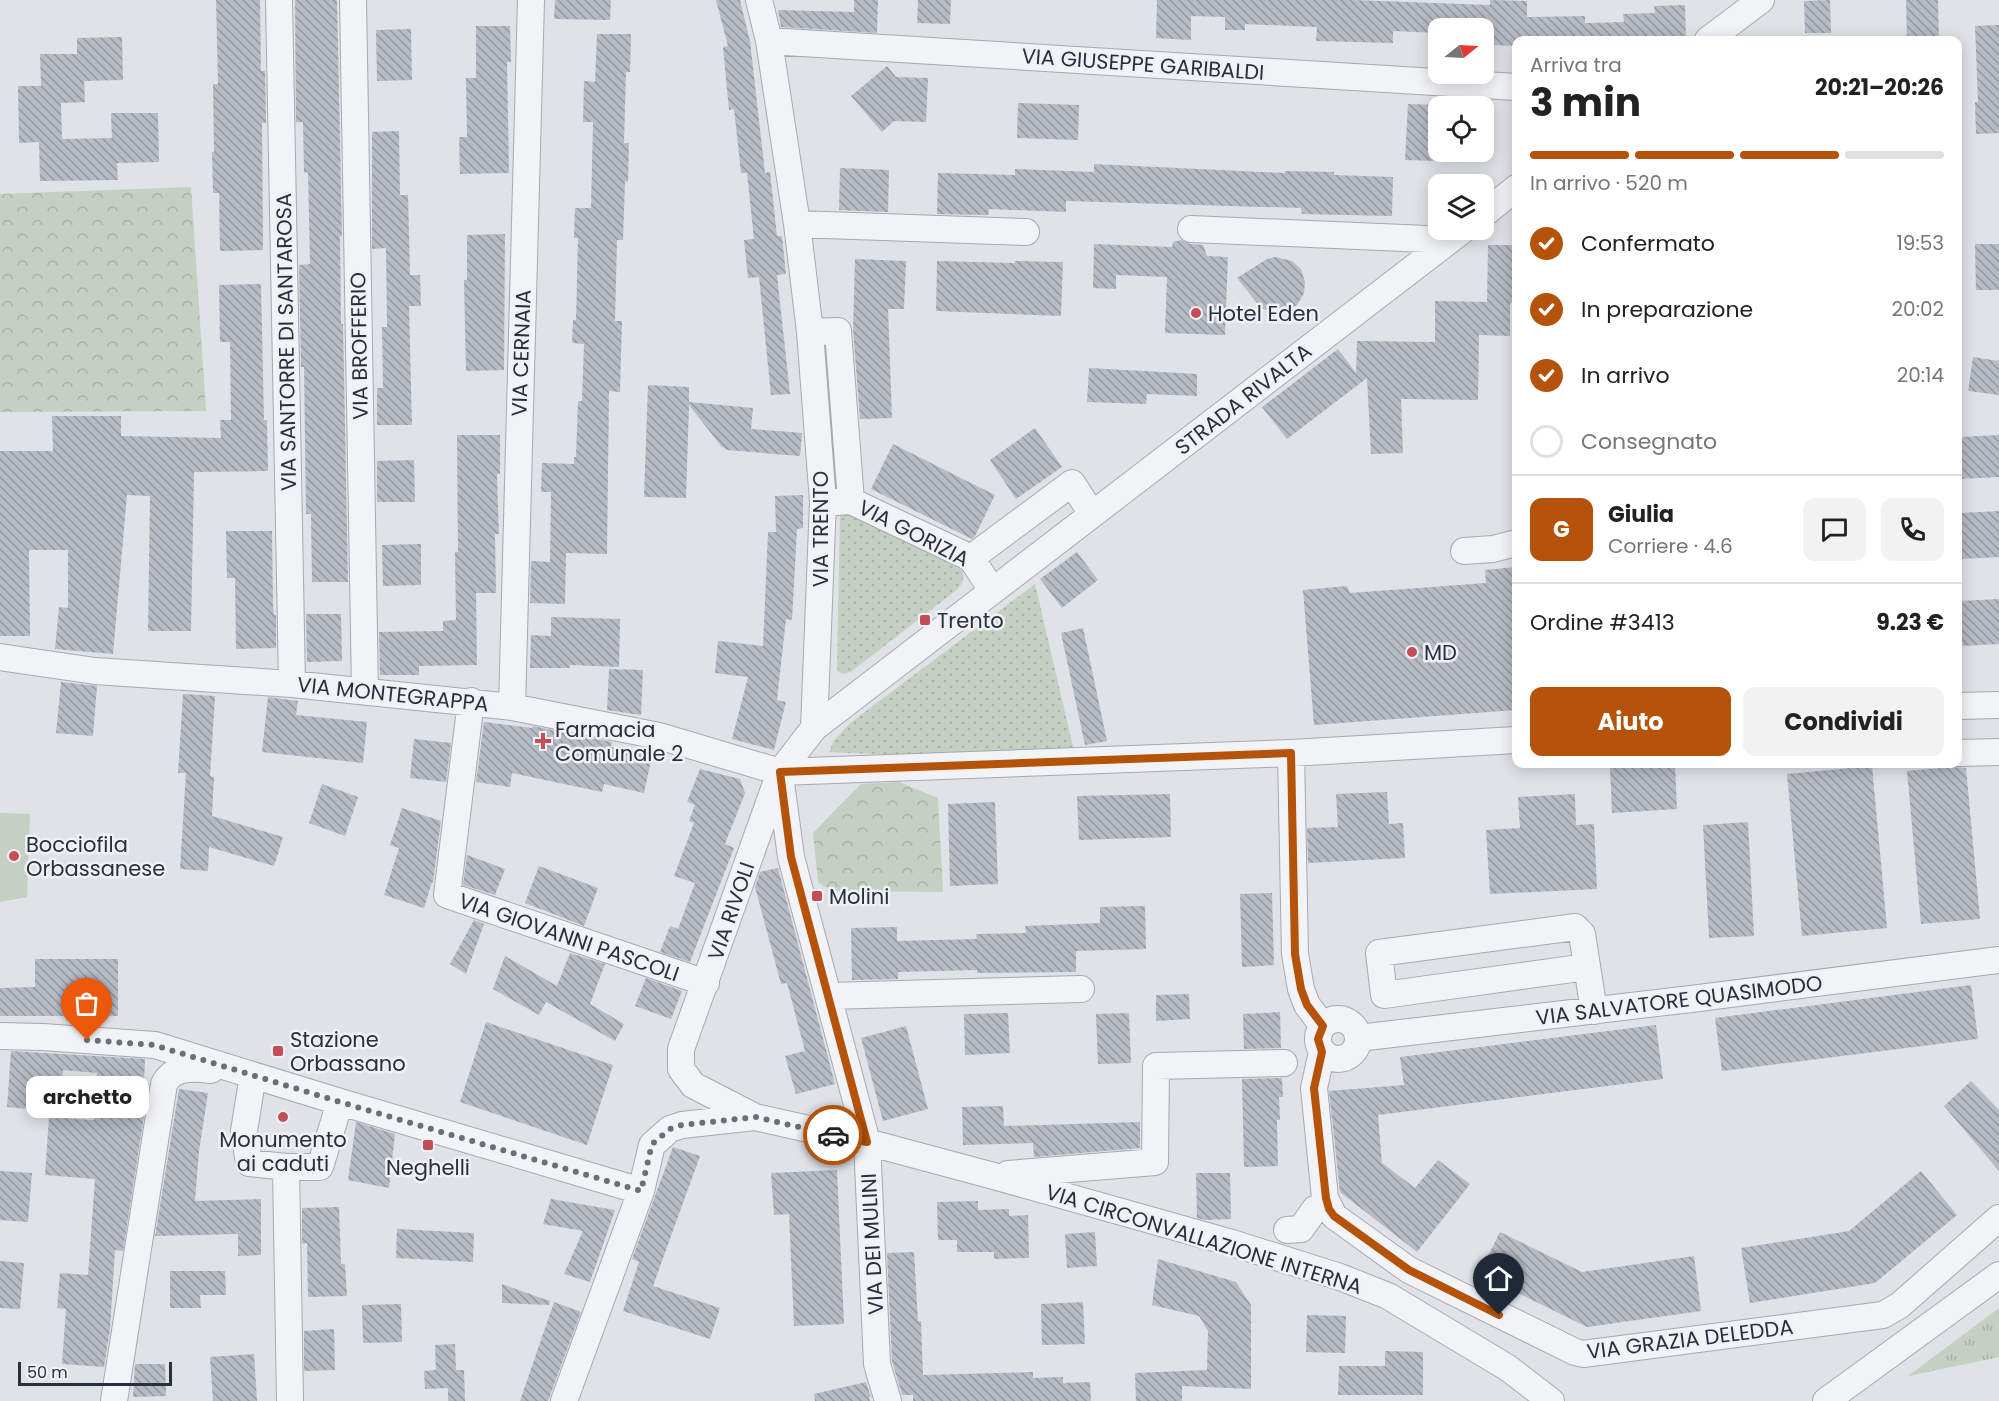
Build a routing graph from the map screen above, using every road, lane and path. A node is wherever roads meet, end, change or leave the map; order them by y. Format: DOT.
graph roads {
  1 [pos="279,0"];
  2 [pos="353,0"];
  3 [pos="531,0"];
  4 [pos="759,0"];
  5 [pos="1761,0"];
  6 [pos="1734,31"];
  7 [pos="1720,36"];
  8 [pos="769,41"];
  9 [pos="1512,87"];
  10 [pos="1512,191"];
  11 [pos="1494,206"];
  12 [pos="797,224"];
  13 [pos="1191,229"];
  14 [pos="1026,232"];
  15 [pos="1428,234"];
  16 [pos="1449,240"];
  17 [pos="810,332"];
  18 [pos="851,501"];
  19 [pos="823,502"];
  20 [pos="1092,514"];
  21 [pos="1512,544"];
  22 [pos="1464,550"];
  23 [pos="971,558"];
  24 [pos="992,590"];
  25 [pos="0,657"];
  26 [pos="292,684"];
  27 [pos="365,691"];
  28 [pos="471,701"];
  29 [pos="1999,705"];
  30 [pos="1962,706"];
  31 [pos="512,707"];
  32 [pos="814,728"];
  33 [pos="1512,740"];
  34 [pos="1999,752"];
  35 [pos="1291,753"];
  36 [pos="1962,753"];
  37 [pos="780,772"];
  38 [pos="1999,960"];
  39 [pos="1587,967"];
  40 [pos="706,983"];
  41 [pos="1081,988"];
  42 [pos="828,996"];
  43 [pos="1594,1011"];
  44 [pos="1323,1026"];
  45 [pos="0,1036"];
  46 [pos="1358,1038"];
  47 [pos="1322,1052"];
  48 [pos="1284,1063"];
  49 [pos="253,1075"];
  50 [pos="340,1102"];
  51 [pos="756,1117"];
  52 [pos="867,1142"];
  53 [pos="286,1167"];
  54 [pos="990,1175"];
  55 [pos="641,1191"];
  56 [pos="1328,1206"];
  57 [pos="1999,1218"];
  58 [pos="1287,1230"];
  59 [pos="1999,1275"];
  60 [pos="114,1401"];
  61 [pos="290,1401"];
  62 [pos="564,1401"];
  63 [pos="888,1401"];
  64 [pos="1551,1401"];
  65 [pos="1826,1401"];
  1 -- 26 [label="street, VIA SANTORRE DI SANTAROSA"];
  2 -- 27 [label="street, VIA BROFFERIO"];
  3 -- 31 [label="street, VIA CERNAIA"];
  4 -- 8 [label="street, VIA TRENTO"];
  5 -- 6 [label="street"];
  6 -- 7 [label="street"];
  8 -- 9 [label="street, VIA GIUSEPPE GARIBALDI"];
  8 -- 12 [label="street, VIA TRENTO"];
  10 -- 11 [label="street"];
  12 -- 14 [label="street"];
  12 -- 17 [label="street, VIA TRENTO"];
  13 -- 15 [label="street, STRADA RIVALTA"];
  16 -- 20 [label="street, STRADA RIVALTA"];
  17 -- 18 [label="street, VIA TRENTO"];
  17 -- 19 [label="street, VIA TRENTO"];
  18 -- 19 [label="street, VIA GORIZIA"];
  18 -- 23 [label="street, VIA GORIZIA"];
  19 -- 32 [label="street, VIA TRENTO"];
  20 -- 23 [label="street"];
  20 -- 24 [label="street, STRADA RIVALTA"];
  21 -- 22 [label="street"];
  23 -- 24 [label="street, VIA GORIZIA"];
  24 -- 32 [label="street, STRADA RIVALTA"];
  25 -- 26 [label="street, VIA MONTEGRAPPA"];
  26 -- 27 [label="street, VIA MONTEGRAPPA"];
  27 -- 28 [label="street, VIA MONTEGRAPPA"];
  28 -- 31 [label="street, VIA MONTEGRAPPA"];
  28 -- 40 [label="street, VIA GIOVANNI PASCOLI"];
  29 -- 30 [label="street"];
  31 -- 37 [label="street, VIA MONTEGRAPPA"];
  32 -- 37 [label="street, STRADA RIVALTA"];
  33 -- 35 [label="street, VIA MONTEGRAPPA"];
  34 -- 36 [label="street"];
  35 -- 37 [label="street, VIA MONTEGRAPPA"];
  35 -- 44 [label="street"];
  37 -- 40 [label="street, VIA RIVOLI"];
  37 -- 42 [label="street, VIA DEI MULINI"];
  38 -- 43 [label="street, VIA SALVATORE QUASIMODO"];
  39 -- 39 [label="street"];
  39 -- 43 [label="street"];
  40 -- 51 [label="street, VIA RIVOLI"];
  41 -- 42 [label="street"];
  42 -- 52 [label="street, VIA DEI MULINI"];
  43 -- 46 [label="street, VIA SALVATORE QUASIMODO"];
  44 -- 46 [label="street"];
  44 -- 47 [label="street"];
  45 -- 49 [label="street"];
  46 -- 47 [label="street"];
  47 -- 56 [label="street"];
  48 -- 54 [label="street"];
  49 -- 50 [label="street"];
  49 -- 53 [label="street"];
  49 -- 60 [label="street"];
  50 -- 53 [label="street"];
  50 -- 55 [label="street"];
  51 -- 52 [label="street, VIA CIRCONVALLAZIONE INTERNA"];
  51 -- 55 [label="street"];
  52 -- 54 [label="street, VIA CIRCONVALLAZIONE INTERNA"];
  52 -- 63 [label="street, VIA DEI MULINI"];
  53 -- 61 [label="street"];
  54 -- 64 [label="street, VIA CIRCONVALLAZIONE INTERNA"];
  55 -- 62 [label="street"];
  56 -- 57 [label="street, VIA GRAZIA DELEDDA"];
  56 -- 58 [label="street"];
  59 -- 65 [label="street"];
}
